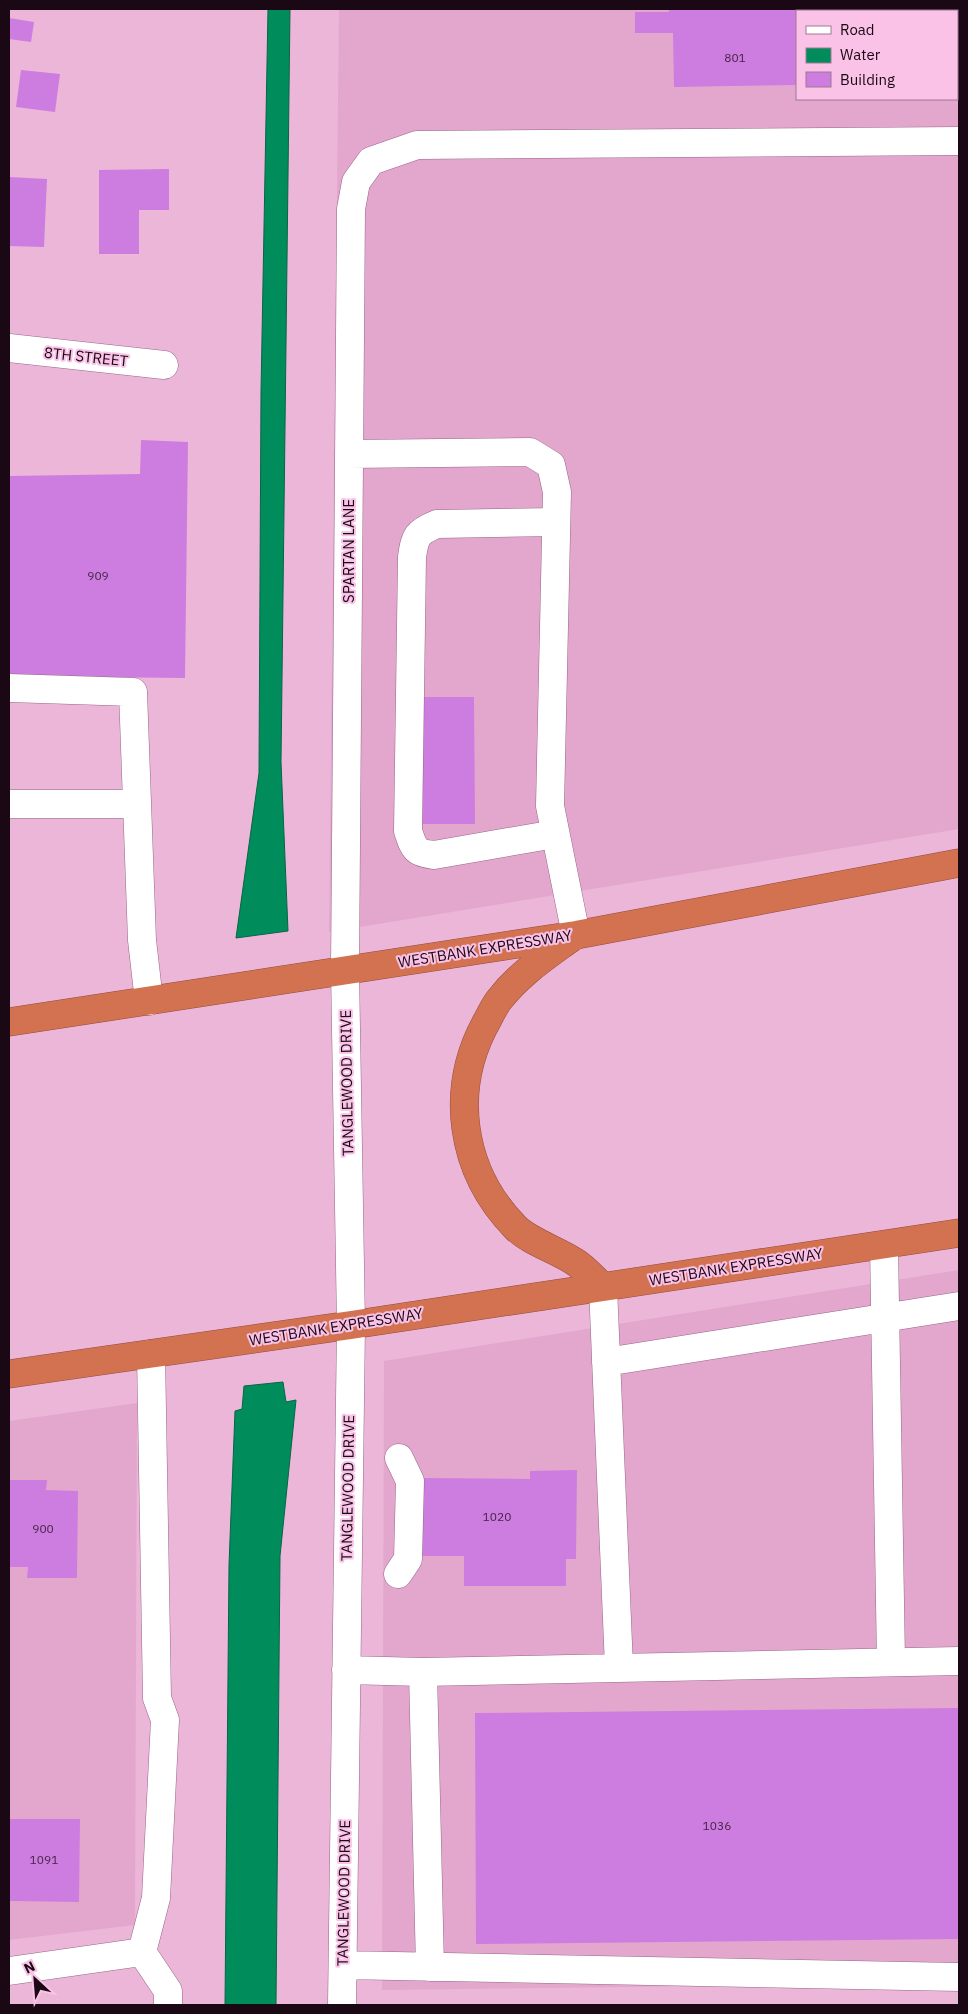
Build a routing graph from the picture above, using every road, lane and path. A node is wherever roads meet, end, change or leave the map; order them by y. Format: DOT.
graph roads {
  1 [pos="959,141"];
  2 [pos="9,348"];
  3 [pos="164,365"];
  4 [pos="349,454"];
  5 [pos="556,522"];
  6 [pos="9,688"];
  7 [pos="9,804"];
  8 [pos="137,804"];
  9 [pos="555,834"];
  10 [pos="959,864"];
  11 [pos="576,934"];
  12 [pos="345,970"];
  13 [pos="149,1000"];
  14 [pos="9,1022"];
  15 [pos="959,1233"];
  16 [pos="884,1245"];
  17 [pos="603,1287"];
  18 [pos="959,1306"];
  19 [pos="885,1317"];
  20 [pos="351,1325"];
  21 [pos="151,1354"];
  22 [pos="606,1362"];
  23 [pos="9,1374"];
  24 [pos="399,1458"];
  25 [pos="398,1574"];
  26 [pos="959,1661"];
  27 [pos="891,1662"];
  28 [pos="619,1668"];
  29 [pos="346,1670"];
  30 [pos="422,1672"];
  31 [pos="142,1952"];
  32 [pos="343,1965"];
  33 [pos="430,1967"];
  34 [pos="9,1972"];
  35 [pos="959,1977"];
  36 [pos="168,2005"];
  37 [pos="342,2005"];
  1 -- 4 [label="street, SPARTAN LANE"];
  2 -- 3 [label="street, 8TH STREET"];
  4 -- 5 [label="street"];
  4 -- 12 [label="street, SPARTAN LANE"];
  5 -- 9 [label="street"];
  5 -- 9 [label="street"];
  6 -- 8 [label="street"];
  7 -- 8 [label="street"];
  8 -- 13 [label="street"];
  9 -- 11 [label="street"];
  10 -- 11 [label="highway, WESTBANK EXPRESSWAY"];
  11 -- 12 [label="highway, WESTBANK EXPRESSWAY"];
  11 -- 17 [label="highway"];
  12 -- 13 [label="highway, WESTBANK EXPRESSWAY"];
  12 -- 20 [label="street, TANGLEWOOD DRIVE"];
  13 -- 14 [label="highway, WESTBANK EXPRESSWAY"];
  15 -- 16 [label="highway, WESTBANK EXPRESSWAY"];
  16 -- 17 [label="highway, WESTBANK EXPRESSWAY"];
  16 -- 19 [label="street"];
  17 -- 20 [label="highway, WESTBANK EXPRESSWAY"];
  17 -- 22 [label="street"];
  18 -- 19 [label="street"];
  19 -- 22 [label="street"];
  19 -- 27 [label="street"];
  20 -- 21 [label="highway, WESTBANK EXPRESSWAY"];
  20 -- 29 [label="street, TANGLEWOOD DRIVE"];
  21 -- 23 [label="highway, WESTBANK EXPRESSWAY"];
  21 -- 31 [label="street"];
  22 -- 28 [label="street"];
  24 -- 25 [label="street"];
  26 -- 27 [label="street"];
  27 -- 28 [label="street"];
  28 -- 30 [label="street"];
  29 -- 30 [label="street"];
  29 -- 32 [label="street, TANGLEWOOD DRIVE"];
  30 -- 33 [label="street"];
  31 -- 34 [label="street"];
  31 -- 36 [label="street"];
  32 -- 33 [label="street"];
  32 -- 37 [label="street, TANGLEWOOD DRIVE"];
  33 -- 35 [label="street"];
}
